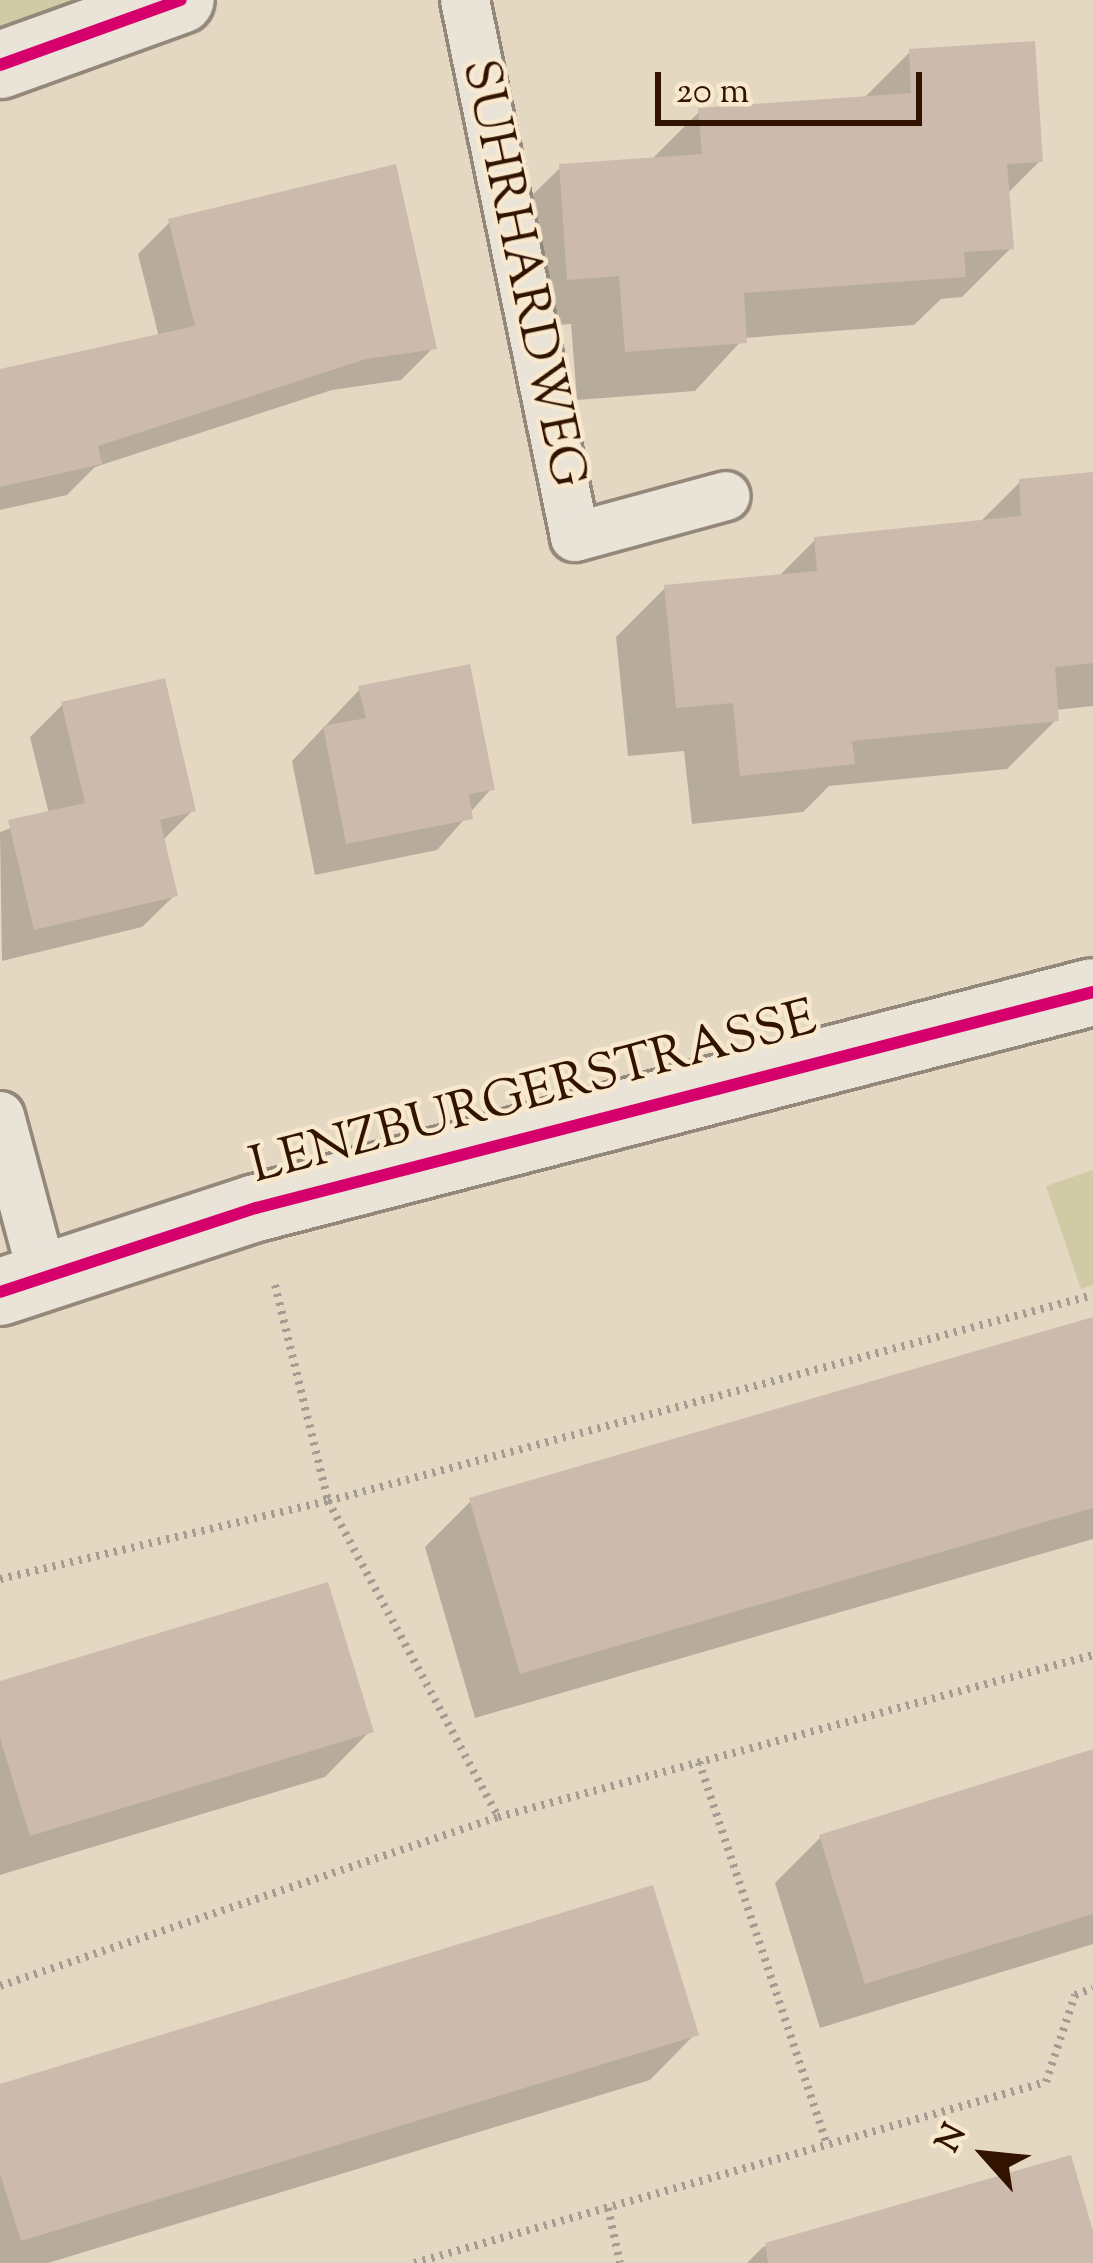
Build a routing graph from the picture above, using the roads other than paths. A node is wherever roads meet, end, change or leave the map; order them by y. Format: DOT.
graph roads {
  1 [pos="181,0"];
  2 [pos="465,0"];
  3 [pos="0,65"];
  4 [pos="726,496"];
  5 [pos="1093,992"];
  6 [pos="0,1116"];
  7 [pos="21,1284"];
  1 -- 3 [label="main road"];
  2 -- 4 [label="lane, SUHRHARDWEG"];
  5 -- 7 [label="main road, LENZBURGERSTRASSE"];
  6 -- 7 [label="lane"];
}
